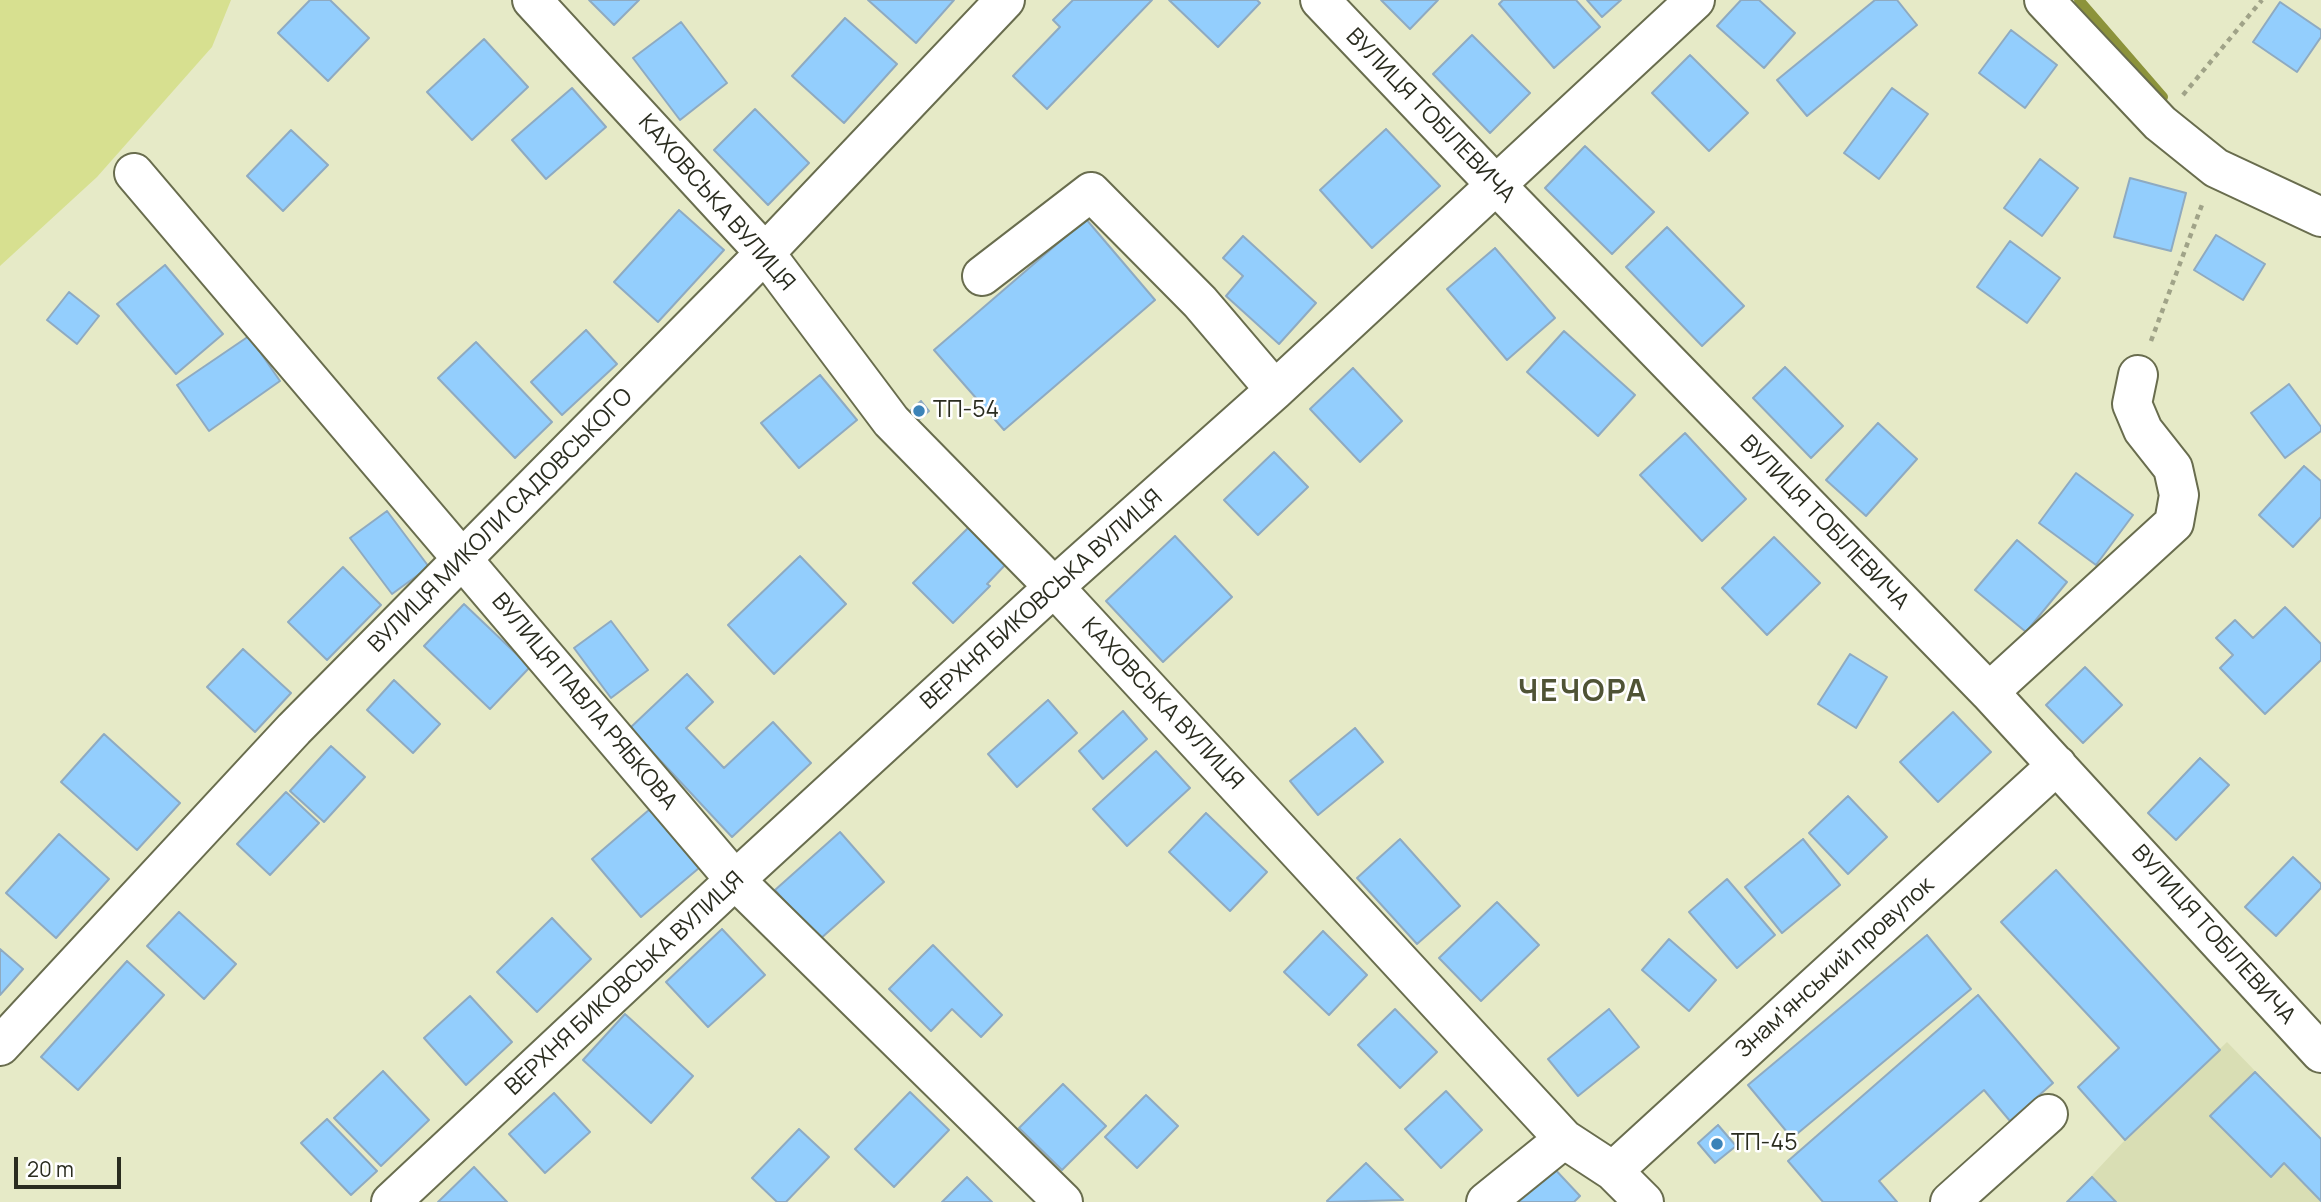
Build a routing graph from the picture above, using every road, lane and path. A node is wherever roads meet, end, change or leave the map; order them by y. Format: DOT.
graph roads {
  1 [pos="532,0"];
  2 [pos="1005,0"];
  3 [pos="1320,0"];
  4 [pos="1695,0"];
  5 [pos="2044,0"];
  6 [pos="2262,0"];
  7 [pos="2160,122"];
  8 [pos="2216,167"];
  9 [pos="134,173"];
  10 [pos="1495,184"];
  11 [pos="2321,217"];
  12 [pos="765,253"];
  13 [pos="982,276"];
  14 [pos="2138,374"];
  15 [pos="1275,390"];
  16 [pos="464,560"];
  17 [pos="1054,587"];
  18 [pos="1989,692"];
  19 [pos="2057,765"];
  20 [pos="735,880"];
  21 [pos="0,1046"];
  22 [pos="2321,1053"];
  23 [pos="2048,1114"];
  24 [pos="1564,1139"];
  25 [pos="1613,1171"];
  26 [pos="391,1202"];
  27 [pos="1063,1202"];
  28 [pos="1486,1202"];
  29 [pos="1644,1202"];
  30 [pos="1950,1202"];
  1 -- 12 [label="street, КАХОВСЬКА ВУЛИЦЯ"];
  2 -- 12 [label="street, ВУЛИЦЯ МИКОЛИ САДОВСЬКОГО"];
  3 -- 10 [label="street, ВУЛИЦЯ ТОБІЛЕВИЧА"];
  4 -- 10 [label="street, ВЕРХНЯ БИКОВСЬКА ВУЛИЦЯ"];
  5 -- 7 [label="street"];
  6 -- 7 [label="path"];
  7 -- 8 [label="street"];
  8 -- 11 [label="street"];
  8 -- 14 [label="path"];
  9 -- 16 [label="street, ВУЛИЦЯ ПАВЛА РЯБКОВА"];
  10 -- 15 [label="street, ВЕРХНЯ БИКОВСЬКА ВУЛИЦЯ"];
  10 -- 18 [label="street, ВУЛИЦЯ ТОБІЛЕВИЧА"];
  12 -- 16 [label="street, ВУЛИЦЯ МИКОЛИ САДОВСЬКОГО"];
  12 -- 17 [label="street, КАХОВСЬКА ВУЛИЦЯ"];
  13 -- 15 [label="street"];
  14 -- 18 [label="street"];
  15 -- 17 [label="street, ВЕРХНЯ БИКОВСЬКА ВУЛИЦЯ"];
  16 -- 20 [label="street, ВУЛИЦЯ ПАВЛА РЯБКОВА"];
  16 -- 21 [label="street, ВУЛИЦЯ МИКОЛИ САДОВСЬКОГО"];
  17 -- 20 [label="street, ВЕРХНЯ БИКОВСЬКА ВУЛИЦЯ"];
  17 -- 24 [label="street, КАХОВСЬКА ВУЛИЦЯ"];
  18 -- 19 [label="street, ВУЛИЦЯ ТОБІЛЕВИЧА"];
  19 -- 22 [label="street, ВУЛИЦЯ ТОБІЛЕВИЧА"];
  19 -- 25 [label="street, Знамʼянський провулок"];
  20 -- 26 [label="street, ВЕРХНЯ БИКОВСЬКА ВУЛИЦЯ"];
  20 -- 27 [label="street, ВУЛИЦЯ ПАВЛА РЯБКОВА"];
  23 -- 30 [label="street"];
  24 -- 25 [label="street, КАХОВСЬКА ВУЛИЦЯ"];
  24 -- 28 [label="street"];
  25 -- 29 [label="street, КАХОВСЬКА ВУЛИЦЯ"];
}
